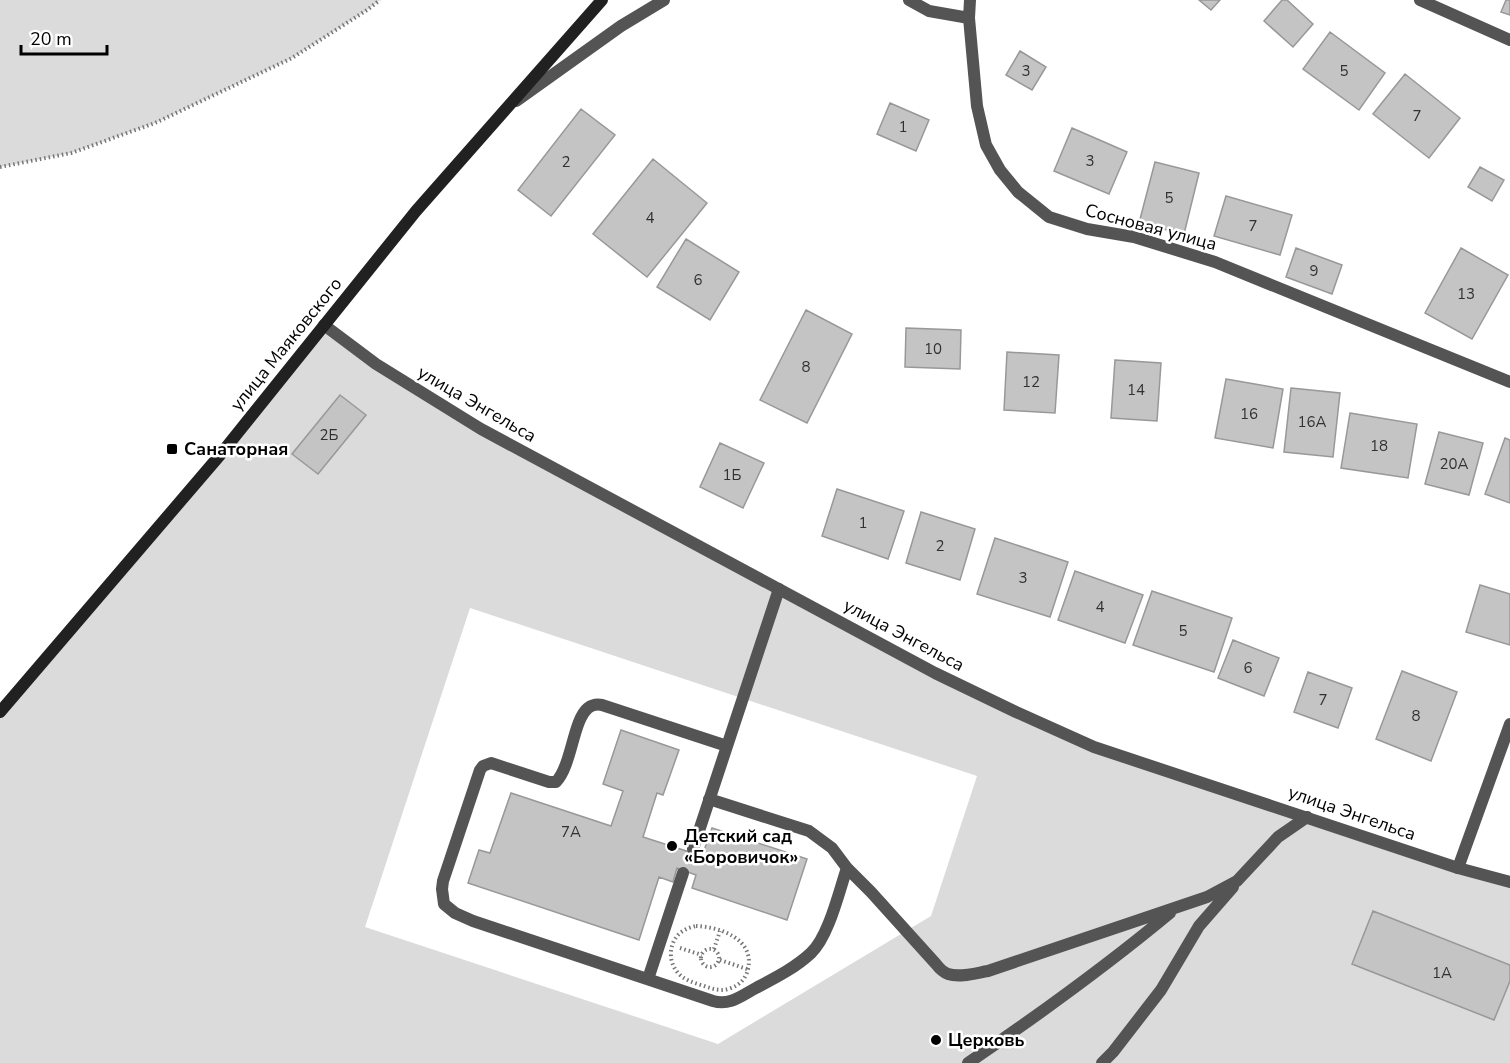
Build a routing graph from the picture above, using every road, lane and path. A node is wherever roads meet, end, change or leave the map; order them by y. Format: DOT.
graph roads {
  1 [pos="380,0"];
  2 [pos="602,0"];
  3 [pos="664,0"];
  4 [pos="909,0"];
  5 [pos="970,0"];
  6 [pos="1420,0"];
  7 [pos="969,18"];
  8 [pos="1510,40"];
  9 [pos="506,109"];
  10 [pos="0,167"];
  11 [pos="324,326"];
  12 [pos="1510,382"];
  13 [pos="779,589"];
  14 [pos="0,712"];
  15 [pos="1510,724"];
  16 [pos="727,746"];
  17 [pos="710,799"];
  18 [pos="1307,817"];
  19 [pos="693,849"];
  20 [pos="847,867"];
  21 [pos="1458,868"];
  22 [pos="683,873"];
  23 [pos="1237,881"];
  24 [pos="1510,882"];
  25 [pos="1175,909"];
  26 [pos="720,931"];
  27 [pos="714,949"];
  28 [pos="720,960"];
  29 [pos="748,969"];
  30 [pos="648,979"];
  31 [pos="968,1063"];
  32 [pos="1102,1063"];
  1 -- 10 [label="path"];
  2 -- 9 [label="main road, улица Маяковского"];
  3 -- 9 [label="street"];
  4 -- 7 [label="street"];
  5 -- 7 [label="street, Сосновая улица"];
  6 -- 8 [label="street"];
  7 -- 12 [label="street, Сосновая улица"];
  9 -- 11 [label="main road, улица Маяковского"];
  11 -- 13 [label="street, улица Энгельса"];
  11 -- 14 [label="main road, улица Маяковского"];
  13 -- 16 [label="street"];
  13 -- 18 [label="street, улица Энгельса"];
  15 -- 21 [label="street"];
  16 -- 17 [label="street"];
  16 -- 30 [label="street"];
  17 -- 19 [label="street"];
  17 -- 20 [label="street"];
  18 -- 21 [label="street, улица Энгельса"];
  18 -- 23 [label="street"];
  20 -- 25 [label="street"];
  20 -- 30 [label="street"];
  21 -- 24 [label="street, улица Энгельса"];
  22 -- 30 [label="street"];
  23 -- 25 [label="street"];
  23 -- 32 [label="street"];
  25 -- 31 [label="street"];
  26 -- 27 [label="path"];
  26 -- 29 [label="path"];
  26 -- 29 [label="path"];
  27 -- 28 [label="path"];
  27 -- 28 [label="path"];
  28 -- 29 [label="path"];
}
